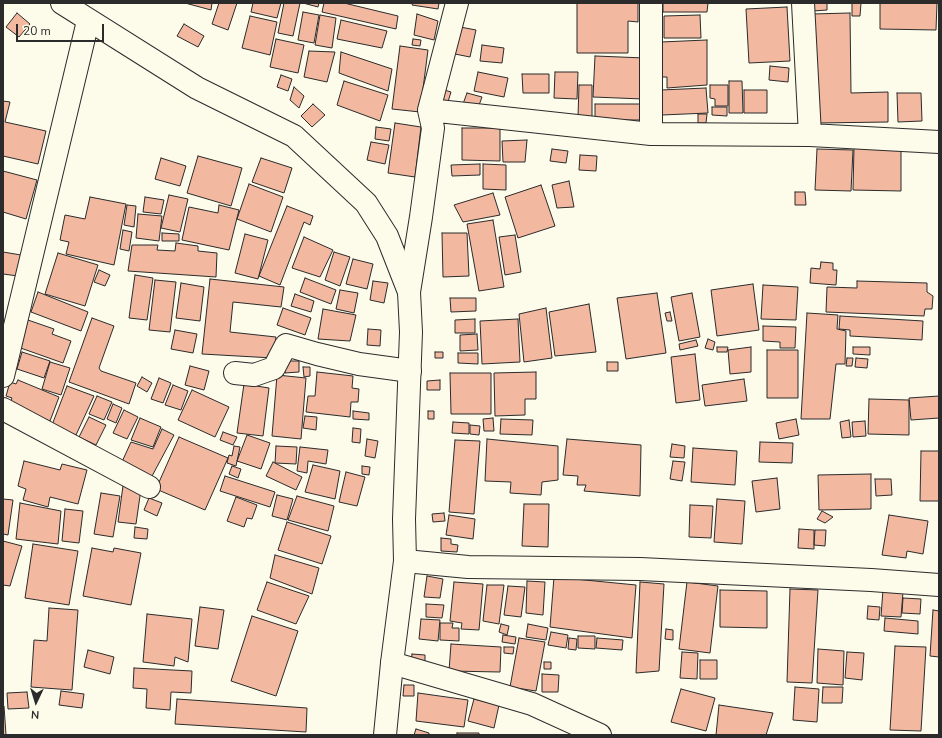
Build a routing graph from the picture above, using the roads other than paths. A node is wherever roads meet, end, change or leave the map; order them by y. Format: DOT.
graph roads {
  1 [pos="62,3"];
  2 [pos="457,3"];
  3 [pos="651,3"];
  4 [pos="803,3"];
  5 [pos="88,21"];
  6 [pos="429,110"];
  7 [pos="651,134"];
  8 [pos="810,135"];
  9 [pos="939,142"];
  10 [pos="409,292"];
  11 [pos="410,371"];
  12 [pos="235,374"];
  13 [pos="3,376"];
  14 [pos="3,409"];
  15 [pos="149,487"];
  16 [pos="405,561"];
  17 [pos="939,585"];
  18 [pos="392,663"];
  19 [pos="385,735"];
  20 [pos="600,735"];
  1 -- 5 [label="street"];
  2 -- 6 [label="street"];
  3 -- 7 [label="street"];
  4 -- 8 [label="street"];
  5 -- 10 [label="street"];
  5 -- 13 [label="street"];
  6 -- 7 [label="street"];
  6 -- 10 [label="street"];
  7 -- 8 [label="street"];
  8 -- 9 [label="street"];
  10 -- 11 [label="street"];
  11 -- 12 [label="street"];
  11 -- 16 [label="street"];
  14 -- 15 [label="street"];
  16 -- 17 [label="street"];
  16 -- 18 [label="street"];
  18 -- 19 [label="street"];
  18 -- 20 [label="street"];
}
